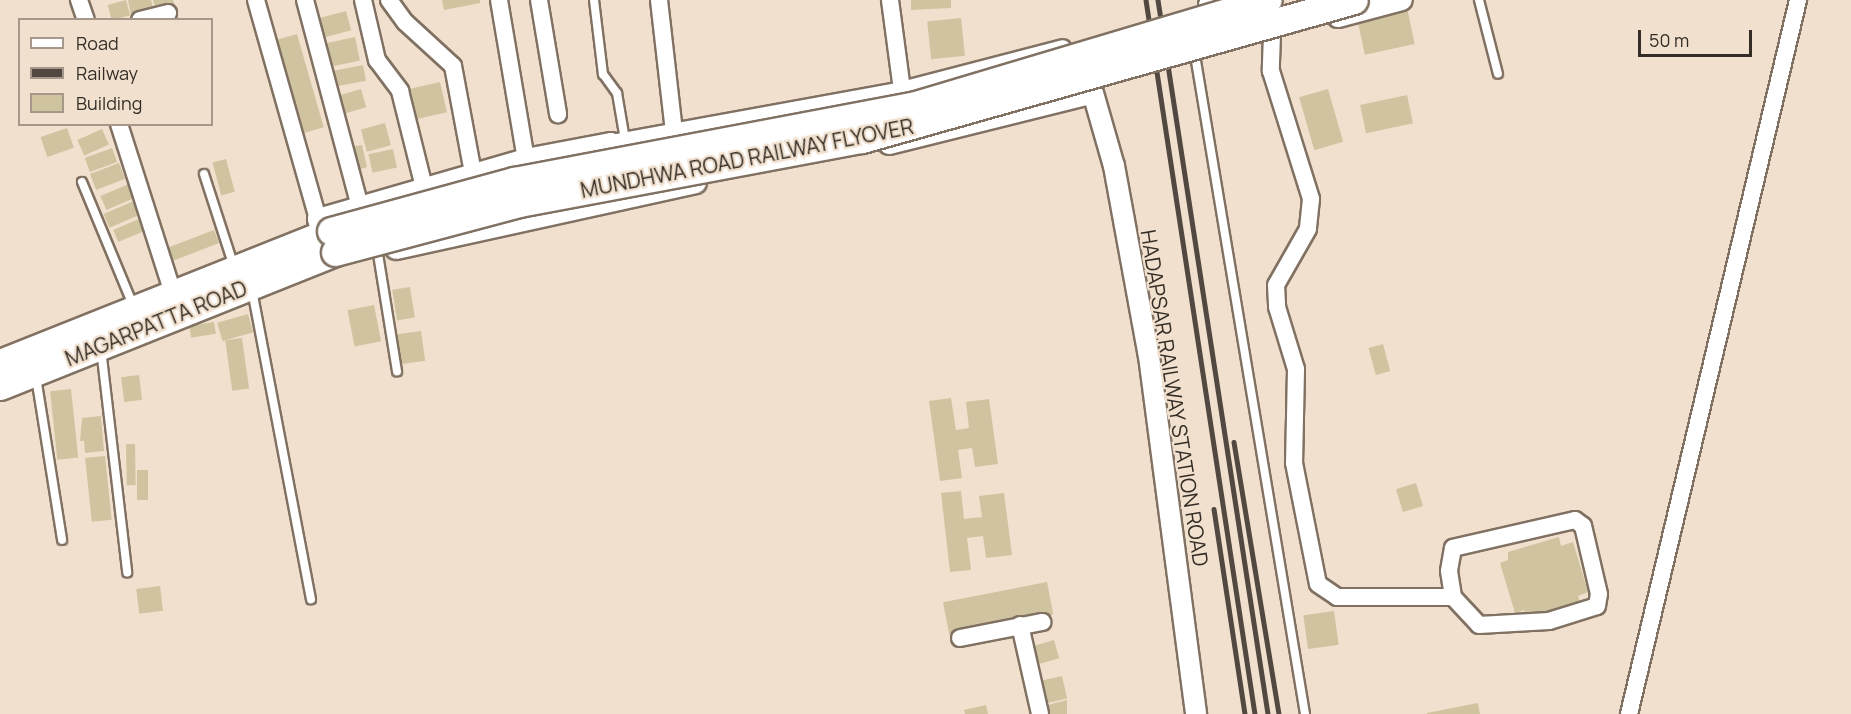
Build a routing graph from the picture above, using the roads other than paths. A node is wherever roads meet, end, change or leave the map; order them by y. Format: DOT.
graph roads {
  1 [pos="79,0"];
  2 [pos="256,0"];
  3 [pos="305,0"];
  4 [pos="363,0"];
  5 [pos="389,0"];
  6 [pos="499,0"];
  7 [pos="539,0"];
  8 [pos="594,0"];
  9 [pos="660,0"];
  10 [pos="890,0"];
  11 [pos="1268,0"];
  12 [pos="1354,0"];
  13 [pos="1402,0"];
  14 [pos="1479,0"];
  15 [pos="1798,0"];
  16 [pos="1211,2"];
  17 [pos="168,13"];
  18 [pos="85,18"];
  19 [pos="148,18"];
  20 [pos="1272,34"];
  21 [pos="1069,46"];
  22 [pos="1498,74"];
  23 [pos="902,90"];
  24 [pos="558,114"];
  25 [pos="120,126"];
  26 [pos="674,131"];
  27 [pos="618,142"];
  28 [pos="526,159"];
  29 [pos="472,173"];
  30 [pos="204,174"];
  31 [pos="82,182"];
  32 [pos="424,187"];
  33 [pos="621,198"];
  34 [pos="360,206"];
  35 [pos="319,240"];
  36 [pos="378,254"];
  37 [pos="243,276"];
  38 [pos="173,293"];
  39 [pos="135,308"];
  40 [pos="96,336"];
  41 [pos="0,363"];
  42 [pos="398,371"];
  43 [pos="35,372"];
  44 [pos="0,386"];
  45 [pos="62,540"];
  46 [pos="127,572"];
  47 [pos="1454,597"];
  48 [pos="311,599"];
  49 [pos="1042,622"];
  50 [pos="1020,625"];
  51 [pos="960,638"];
  52 [pos="1040,714"];
  53 [pos="1196,714"];
  54 [pos="1305,714"];
  55 [pos="1629,714"];
  1 -- 18 [label="street"];
  2 -- 35 [label="street"];
  3 -- 34 [label="street"];
  4 -- 32 [label="street"];
  5 -- 29 [label="street"];
  6 -- 28 [label="street"];
  7 -- 24 [label="street"];
  8 -- 27 [label="lane"];
  9 -- 26 [label="street"];
  10 -- 23 [label="street"];
  11 -- 35 [label="highway, MUNDHWA ROAD RAILWAY FLYOVER, bridge"];
  12 -- 35 [label="highway, MUNDHWA ROAD RAILWAY FLYOVER, bridge"];
  13 -- 20 [label="street"];
  14 -- 22 [label="lane"];
  15 -- 55 [label="street"];
  16 -- 20 [label="street"];
  16 -- 54 [label="lane"];
  17 -- 19 [label="street"];
  20 -- 47 [label="street"];
  21 -- 23 [label="street"];
  23 -- 26 [label="street"];
  25 -- 38 [label="street"];
  26 -- 27 [label="street"];
  27 -- 28 [label="street"];
  27 -- 33 [label="street"];
  28 -- 29 [label="street"];
  29 -- 32 [label="street"];
  30 -- 37 [label="lane"];
  31 -- 39 [label="lane"];
  32 -- 34 [label="street"];
  33 -- 36 [label="street"];
  33 -- 53 [label="street, HADAPSAR RAILWAY STATION ROAD"];
  34 -- 35 [label="street"];
  35 -- 36 [label="street"];
  35 -- 37 [label="highway, MAGARPATTA ROAD"];
  36 -- 42 [label="lane"];
  37 -- 38 [label="highway, MAGARPATTA ROAD"];
  37 -- 40 [label="highway, MAGARPATTA ROAD"];
  37 -- 48 [label="lane"];
  38 -- 39 [label="highway, MAGARPATTA ROAD"];
  39 -- 40 [label="highway, MAGARPATTA ROAD"];
  40 -- 41 [label="highway, MAGARPATTA ROAD"];
  40 -- 43 [label="highway, MAGARPATTA ROAD"];
  40 -- 46 [label="lane"];
  43 -- 44 [label="highway, MAGARPATTA ROAD"];
  43 -- 45 [label="lane"];
  47 -- 47 [label="street"];
  49 -- 50 [label="street"];
  50 -- 51 [label="street"];
  50 -- 52 [label="street"];
}
